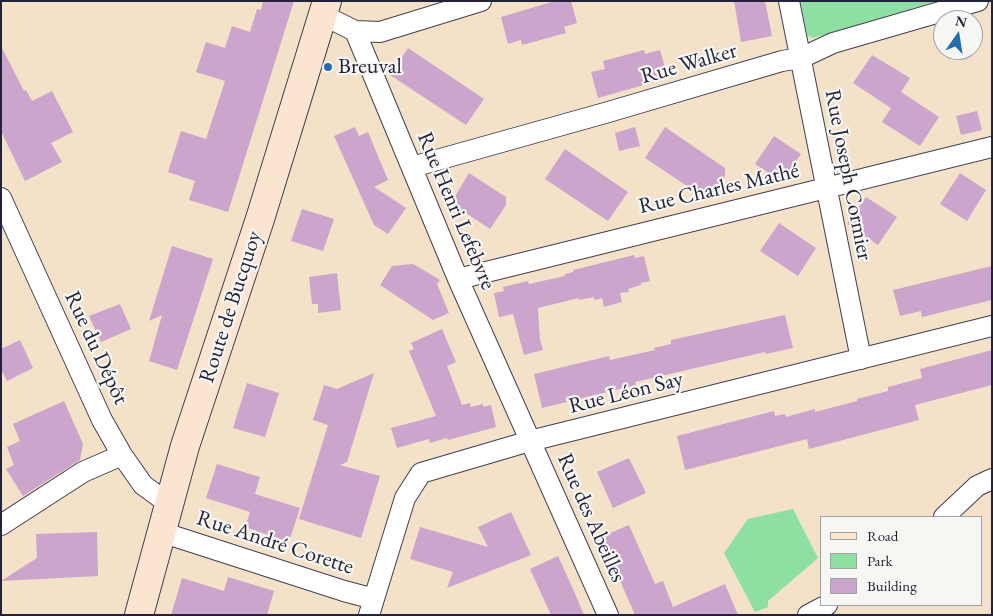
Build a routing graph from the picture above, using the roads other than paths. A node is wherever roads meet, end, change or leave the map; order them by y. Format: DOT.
graph roads {
  1 [pos="481,1"];
  2 [pos="789,1"];
  3 [pos="978,1"];
  4 [pos="324,10"];
  5 [pos="355,31"];
  6 [pos="801,58"];
  7 [pos="992,146"];
  8 [pos="412,167"];
  9 [pos="827,188"];
  10 [pos="3,205"];
  11 [pos="458,279"];
  12 [pos="992,326"];
  13 [pos="861,359"];
  14 [pos="530,441"];
  15 [pos="122,455"];
  16 [pos="992,479"];
  17 [pos="170,501"];
  18 [pos="945,516"];
  19 [pos="1,525"];
  20 [pos="161,532"];
  21 [pos="825,606"];
  22 [pos="371,607"];
  23 [pos="139,615"];
  24 [pos="608,615"];
  25 [pos="808,615"];
  1 -- 5 [label="street"];
  2 -- 6 [label="street, Rue Joseph Cormier"];
  3 -- 6 [label="street, Rue Walker"];
  4 -- 5 [label="street"];
  4 -- 17 [label="main road, Route de Bucquoy"];
  5 -- 8 [label="street, Rue Henri Lefebvre"];
  6 -- 8 [label="street, Rue Walker"];
  6 -- 9 [label="street, Rue Joseph Cormier"];
  7 -- 9 [label="street, Rue Charles Mathé"];
  8 -- 11 [label="street, Rue Henri Lefebvre"];
  9 -- 11 [label="street, Rue Charles Mathé"];
  9 -- 13 [label="street, Rue Joseph Cormier"];
  10 -- 15 [label="street, Rue du Dépôt"];
  11 -- 14 [label="street, Rue Henri Lefebvre"];
  12 -- 13 [label="street, Rue Léon Say"];
  13 -- 14 [label="street, Rue Léon Say"];
  14 -- 22 [label="street, Rue Léon Say"];
  14 -- 24 [label="street, Rue des Abeilles"];
  15 -- 17 [label="street, Rue du Dépôt"];
  15 -- 19 [label="street"];
  16 -- 18 [label="street"];
  17 -- 20 [label="main road, Route de Bucquoy"];
  20 -- 22 [label="street, Rue André Corette"];
  20 -- 23 [label="main road, Route de Bucquoy"];
  21 -- 25 [label="street"];
}
